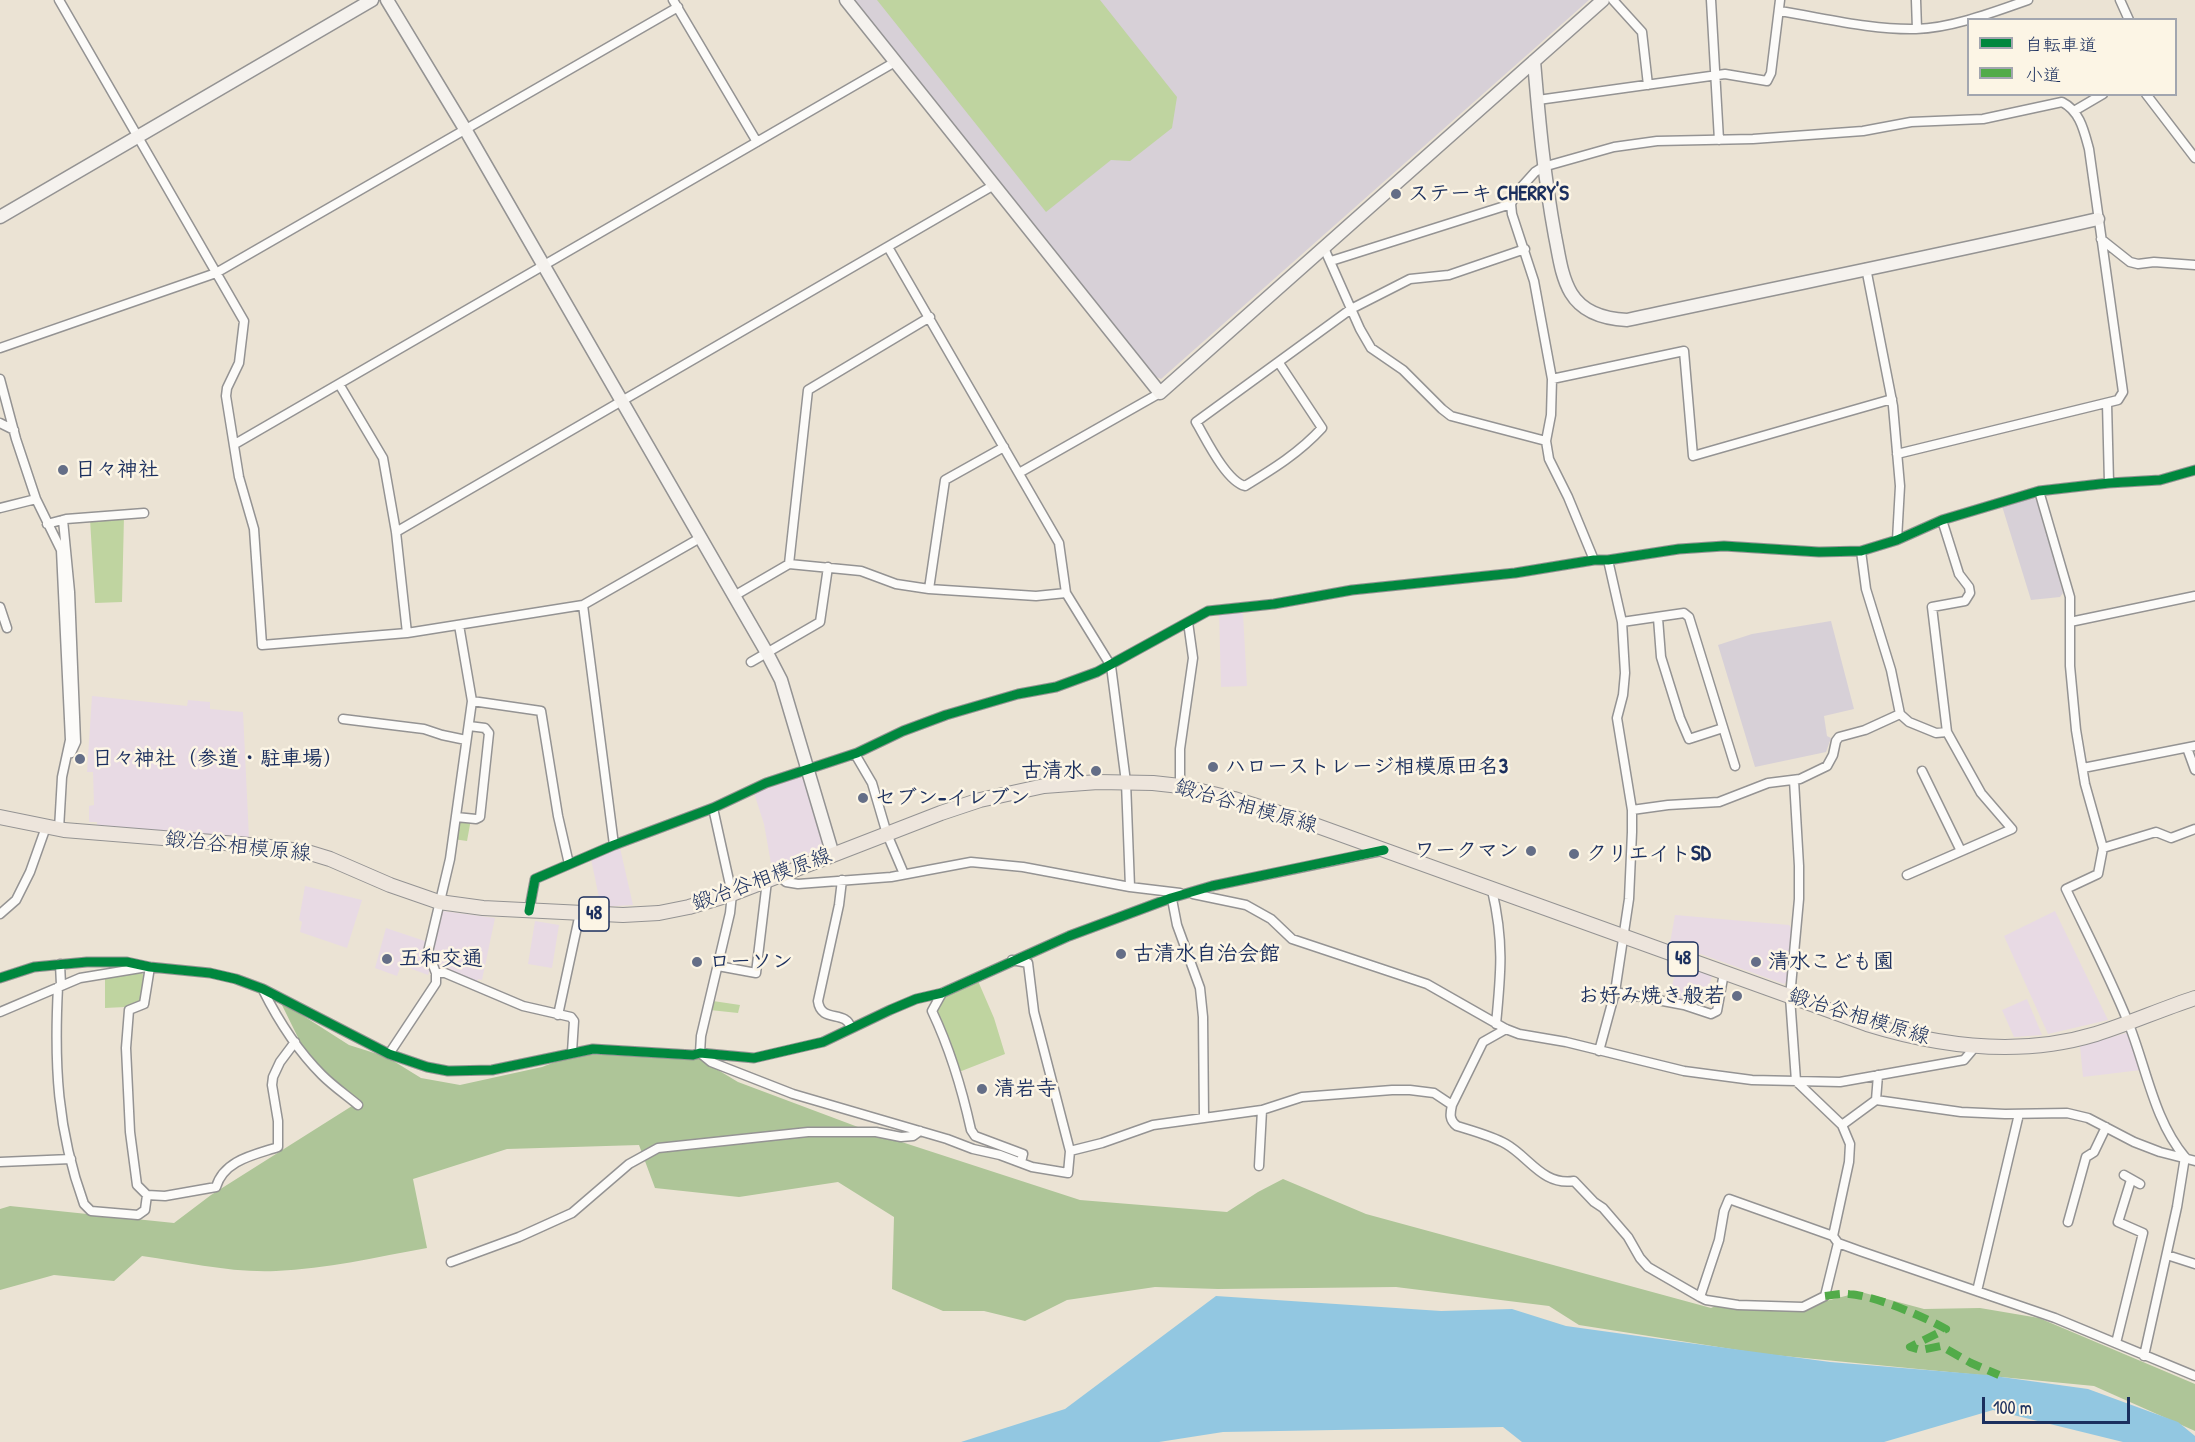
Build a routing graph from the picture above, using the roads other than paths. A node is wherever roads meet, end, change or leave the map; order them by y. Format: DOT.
graph roads {
  1 [pos="59,0"];
  2 [pos="372,0"];
  3 [pos="387,0"];
  4 [pos="846,0"];
  5 [pos="1603,0"];
  6 [pos="1614,0"];
  7 [pos="1711,0"];
  8 [pos="1780,0"];
  9 [pos="1916,0"];
  10 [pos="2028,0"];
  11 [pos="2120,0"];
  12 [pos="675,4"];
  13 [pos="1779,10"];
  14 [pos="1967,18"];
  15 [pos="1968,18"];
  16 [pos="2128,18"];
  17 [pos="1917,29"];
  18 [pos="1534,61"];
  19 [pos="895,62"];
  20 [pos="1715,75"];
  21 [pos="1648,85"];
  22 [pos="2100,96"];
  23 [pos="2148,96"];
  24 [pos="1538,100"];
  25 [pos="2074,111"];
  26 [pos="465,129"];
  27 [pos="138,136"];
  28 [pos="1719,140"];
  29 [pos="757,142"];
  30 [pos="2195,158"];
  31 [pos="1543,166"];
  32 [pos="994,185"];
  33 [pos="1511,204"];
  34 [pos="0,217"];
  35 [pos="2098,219"];
  36 [pos="2101,239"];
  37 [pos="888,247"];
  38 [pos="1324,248"];
  39 [pos="1525,249"];
  40 [pos="1331,261"];
  41 [pos="2195,265"];
  42 [pos="542,266"];
  43 [pos="1866,268"];
  44 [pos="216,273"];
  45 [pos="1351,309"];
  46 [pos="930,317"];
  47 [pos="0,348"];
  48 [pos="1278,363"];
  49 [pos="1552,379"];
  50 [pos="0,380"];
  51 [pos="339,384"];
  52 [pos="1160,393"];
  53 [pos="1892,399"];
  54 [pos="621,402"];
  55 [pos="2107,403"];
  56 [pos="0,423"];
  57 [pos="14,430"];
  58 [pos="1546,441"];
  59 [pos="235,444"];
  60 [pos="1004,447"];
  61 [pos="1897,454"];
  62 [pos="2195,470"];
  63 [pos="1019,473"];
  64 [pos="2109,483"];
  65 [pos="2039,491"];
  66 [pos="36,499"];
  67 [pos="0,508"];
  68 [pos="144,513"];
  69 [pos="63,520"];
  70 [pos="1942,520"];
  71 [pos="47,524"];
  72 [pos="396,532"];
  73 [pos="700,538"];
  74 [pos="1898,540"];
  75 [pos="62,542"];
  76 [pos="1861,551"];
  77 [pos="1594,560"];
  78 [pos="1608,560"];
  79 [pos="789,564"];
  80 [pos="828,567"];
  81 [pos="929,589"];
  82 [pos="1066,593"];
  83 [pos="734,596"];
  84 [pos="2195,596"];
  85 [pos="583,605"];
  86 [pos="0,607"];
  87 [pos="1658,618"];
  88 [pos="1188,622"];
  89 [pos="1622,622"];
  90 [pos="2070,622"];
  91 [pos="459,625"];
  92 [pos="7,628"];
  93 [pos="407,633"];
  94 [pos="767,653"];
  95 [pos="751,662"];
  96 [pos="1111,666"];
  97 [pos="472,701"];
  98 [pos="1900,714"];
  99 [pos="343,719"];
  100 [pos="469,726"];
  101 [pos="1723,728"];
  102 [pos="1947,732"];
  103 [pos="466,740"];
  104 [pos="2191,747"];
  105 [pos="855,754"];
  106 [pos="1735,766"];
  107 [pos="2082,768"];
  108 [pos="808,770"];
  109 [pos="2195,770"];
  110 [pos="1922,771"];
  111 [pos="1794,780"];
  112 [pos="1126,782"];
  113 [pos="1180,786"];
  114 [pos="712,808"];
  115 [pos="1632,810"];
  116 [pos="0,817"];
  117 [pos="456,817"];
  118 [pos="52,828"];
  119 [pos="2195,829"];
  120 [pos="887,834"];
  121 [pos="614,845"];
  122 [pos="2103,848"];
  123 [pos="1384,850"];
  124 [pos="1960,851"];
  125 [pos="833,855"];
  126 [pos="569,864"];
  127 [pos="904,874"];
  128 [pos="1907,875"];
  129 [pos="773,879"];
  130 [pos="842,880"];
  131 [pos="1130,887"];
  132 [pos="1491,890"];
  133 [pos="732,894"];
  134 [pos="1188,894"];
  135 [pos="1171,895"];
  136 [pos="439,902"];
  137 [pos="529,911"];
  138 [pos="580,913"];
  139 [pos="0,914"];
  140 [pos="1623,937"];
  141 [pos="1011,960"];
  142 [pos="60,964"];
  143 [pos="718,966"];
  144 [pos="150,967"];
  145 [pos="436,973"];
  146 [pos="1724,974"];
  147 [pos="0,978"];
  148 [pos="60,986"];
  149 [pos="263,989"];
  150 [pos="1615,992"];
  151 [pos="942,993"];
  152 [pos="1790,997"];
  153 [pos="2195,998"];
  154 [pos="0,1012"];
  155 [pos="558,1014"];
  156 [pos="2128,1022"];
  157 [pos="1496,1024"];
  158 [pos="851,1028"];
  159 [pos="1506,1029"];
  160 [pos="294,1042"];
  161 [pos="1975,1047"];
  162 [pos="1599,1051"];
  163 [pos="572,1052"];
  164 [pos="700,1053"];
  165 [pos="389,1054"];
  166 [pos="1878,1075"];
  167 [pos="1796,1081"];
  168 [pos="1876,1100"];
  169 [pos="358,1105"];
  170 [pos="1452,1105"];
  171 [pos="1262,1110"];
  172 [pos="2019,1114"];
  173 [pos="1204,1117"];
  174 [pos="1842,1125"];
  175 [pos="2106,1127"];
  176 [pos="920,1131"];
  177 [pos="1070,1151"];
  178 [pos="2185,1157"];
  179 [pos="71,1159"];
  180 [pos="2195,1161"];
  181 [pos="0,1162"];
  182 [pos="1021,1162"];
  183 [pos="1259,1166"];
  184 [pos="2140,1184"];
  185 [pos="147,1195"];
  186 [pos="2068,1222"];
  187 [pos="1836,1239"];
  188 [pos="2167,1254"];
  189 [pos="450,1262"];
  190 [pos="2195,1264"];
  191 [pos="1977,1291"];
  192 [pos="1700,1297"];
  193 [pos="2116,1343"];
  194 [pos="2144,1356"];
  195 [pos="2195,1376"];
  1 -- 27 [label="street"];
  2 -- 27 [label="street"];
  3 -- 26 [label="street"];
  4 -- 19 [label="street"];
  5 -- 18 [label="street"];
  6 -- 21 [label="street"];
  7 -- 20 [label="street"];
  8 -- 13 [label="street"];
  9 -- 17 [label="street"];
  10 -- 15 [label="street"];
  11 -- 16 [label="street"];
  12 -- 26 [label="street"];
  12 -- 29 [label="street"];
  13 -- 17 [label="street"];
  13 -- 20 [label="street"];
  14 -- 17 [label="street"];
  18 -- 24 [label="street"];
  18 -- 38 [label="street"];
  19 -- 29 [label="street"];
  19 -- 32 [label="street"];
  20 -- 21 [label="street"];
  20 -- 28 [label="street"];
  21 -- 24 [label="street"];
  22 -- 25 [label="street"];
  23 -- 30 [label="street"];
  24 -- 31 [label="street"];
  25 -- 28 [label="street"];
  25 -- 35 [label="street"];
  26 -- 42 [label="street"];
  26 -- 44 [label="street"];
  27 -- 34 [label="street"];
  27 -- 44 [label="street"];
  28 -- 31 [label="street"];
  29 -- 42 [label="street"];
  31 -- 33 [label="street"];
  31 -- 43 [label="street"];
  32 -- 37 [label="street"];
  32 -- 52 [label="street"];
  33 -- 39 [label="street"];
  33 -- 40 [label="street"];
  35 -- 36 [label="street"];
  35 -- 43 [label="street"];
  36 -- 41 [label="street"];
  36 -- 55 [label="street"];
  37 -- 46 [label="street"];
  37 -- 54 [label="street"];
  38 -- 40 [label="street"];
  38 -- 52 [label="street"];
  39 -- 45 [label="street"];
  39 -- 49 [label="street"];
  40 -- 45 [label="street"];
  42 -- 51 [label="street"];
  42 -- 54 [label="street"];
  43 -- 53 [label="street"];
  44 -- 47 [label="street"];
  44 -- 59 [label="street"];
  45 -- 48 [label="street"];
  45 -- 58 [label="street"];
  46 -- 60 [label="street"];
  46 -- 79 [label="street"];
  48 -- 48 [label="street"];
  49 -- 53 [label="street"];
  49 -- 58 [label="street"];
  50 -- 57 [label="street"];
  51 -- 59 [label="street"];
  51 -- 72 [label="street"];
  52 -- 63 [label="street"];
  53 -- 61 [label="street"];
  54 -- 72 [label="street"];
  54 -- 73 [label="street"];
  55 -- 61 [label="street"];
  55 -- 64 [label="street"];
  56 -- 57 [label="street"];
  57 -- 66 [label="street"];
  58 -- 77 [label="street"];
  59 -- 93 [label="street"];
  60 -- 63 [label="street"];
  60 -- 81 [label="street"];
  61 -- 74 [label="street"];
  62 -- 64 [label="street"];
  63 -- 82 [label="street"];
  64 -- 65 [label="street"];
  65 -- 70 [label="street"];
  65 -- 90 [label="street"];
  66 -- 67 [label="street"];
  66 -- 71 [label="street"];
  68 -- 69 [label="street"];
  69 -- 71 [label="street"];
  69 -- 75 [label="street"];
  70 -- 74 [label="street"];
  70 -- 102 [label="street"];
  71 -- 75 [label="street"];
  72 -- 93 [label="street"];
  73 -- 83 [label="street"];
  73 -- 85 [label="street"];
  74 -- 76 [label="street"];
  75 -- 118 [label="street"];
  76 -- 78 [label="street"];
  76 -- 98 [label="street"];
  77 -- 78 [label="street"];
  77 -- 88 [label="street"];
  78 -- 89 [label="street"];
  79 -- 80 [label="street"];
  79 -- 83 [label="street"];
  80 -- 81 [label="street"];
  80 -- 94 [label="street"];
  81 -- 82 [label="street"];
  82 -- 96 [label="street"];
  83 -- 94 [label="street"];
  84 -- 90 [label="street"];
  85 -- 91 [label="street"];
  85 -- 121 [label="street"];
  86 -- 92 [label="street"];
  87 -- 89 [label="street"];
  87 -- 101 [label="street"];
  87 -- 101 [label="street"];
  88 -- 96 [label="street"];
  88 -- 113 [label="street"];
  89 -- 115 [label="street"];
  90 -- 107 [label="street"];
  91 -- 93 [label="street"];
  91 -- 97 [label="street"];
  94 -- 95 [label="street"];
  94 -- 108 [label="street"];
  96 -- 105 [label="street"];
  96 -- 112 [label="street"];
  97 -- 100 [label="street"];
  97 -- 126 [label="street"];
  98 -- 102 [label="street"];
  98 -- 111 [label="street"];
  99 -- 103 [label="street"];
  100 -- 103 [label="street"];
  100 -- 117 [label="street"];
  101 -- 106 [label="street"];
  102 -- 124 [label="street"];
  103 -- 117 [label="street"];
  104 -- 107 [label="street"];
  104 -- 109 [label="street"];
  105 -- 108 [label="street"];
  105 -- 120 [label="street"];
  107 -- 122 [label="street"];
  108 -- 114 [label="street"];
  108 -- 125 [label="street"];
  110 -- 124 [label="street"];
  111 -- 115 [label="street"];
  111 -- 152 [label="street"];
  112 -- 113 [label="main road, 鍛冶谷相模原線 / 48"];
  112 -- 120 [label="main road, 鍛冶谷相模原線 / 48"];
  112 -- 131 [label="street"];
  113 -- 123 [label="main road, 鍛冶谷相模原線 / 48"];
  114 -- 121 [label="street"];
  114 -- 133 [label="street"];
  115 -- 140 [label="street"];
  116 -- 118 [label="main road, 鍛冶谷相模原線 / 48"];
  117 -- 136 [label="street"];
  118 -- 136 [label="main road, 鍛冶谷相模原線 / 48"];
  118 -- 139 [label="street"];
  119 -- 122 [label="street"];
  120 -- 125 [label="main road, 鍛冶谷相模原線 / 48"];
  120 -- 127 [label="street"];
  121 -- 126 [label="street"];
  122 -- 156 [label="street"];
  123 -- 132 [label="main road, 鍛冶谷相模原線 / 48"];
  123 -- 134 [label="street"];
  124 -- 128 [label="street"];
  125 -- 129 [label="main road, 鍛冶谷相模原線 / 48"];
  126 -- 137 [label="street"];
  127 -- 130 [label="street"];
  127 -- 131 [label="street"];
  129 -- 130 [label="street"];
  129 -- 133 [label="main road, 鍛冶谷相模原線 / 48"];
  129 -- 143 [label="street"];
  130 -- 158 [label="street"];
  131 -- 135 [label="street"];
  132 -- 140 [label="main road, 鍛冶谷相模原線 / 48"];
  132 -- 157 [label="street"];
  133 -- 138 [label="main road, 鍛冶谷相模原線 / 48"];
  133 -- 143 [label="street"];
  134 -- 135 [label="street"];
  134 -- 157 [label="street"];
  135 -- 141 [label="street"];
  135 -- 173 [label="street"];
  136 -- 137 [label="main road, 鍛冶谷相模原線 / 48"];
  136 -- 145 [label="street"];
  137 -- 138 [label="main road, 鍛冶谷相模原線 / 48"];
  138 -- 155 [label="street"];
  140 -- 146 [label="main road, 鍛冶谷相模原線 / 48"];
  140 -- 150 [label="street"];
  141 -- 151 [label="street"];
  141 -- 177 [label="street"];
  142 -- 144 [label="street"];
  142 -- 147 [label="street"];
  142 -- 148 [label="street"];
  143 -- 164 [label="street"];
  144 -- 148 [label="street"];
  144 -- 149 [label="street"];
  144 -- 185 [label="street"];
  145 -- 155 [label="street"];
  145 -- 165 [label="street"];
  146 -- 150 [label="street"];
  146 -- 152 [label="main road, 鍛冶谷相模原線 / 48"];
  148 -- 154 [label="street"];
  148 -- 179 [label="street"];
  149 -- 160 [label="street"];
  149 -- 165 [label="street"];
  150 -- 162 [label="street"];
  151 -- 158 [label="street"];
  151 -- 182 [label="street"];
  152 -- 161 [label="main road, 鍛冶谷相模原線 / 48"];
  152 -- 167 [label="street"];
  153 -- 156 [label="main road, 鍛冶谷相模原線 / 48"];
  155 -- 163 [label="street"];
  156 -- 161 [label="main road, 鍛冶谷相模原線 / 48"];
  156 -- 178 [label="street"];
  157 -- 159 [label="street"];
  158 -- 164 [label="street"];
  159 -- 162 [label="street"];
  159 -- 170 [label="street"];
  160 -- 169 [label="street"];
  160 -- 185 [label="street"];
  161 -- 166 [label="street"];
  162 -- 167 [label="street"];
  163 -- 164 [label="street"];
  163 -- 165 [label="street"];
  164 -- 176 [label="street"];
  166 -- 167 [label="street"];
  166 -- 168 [label="street"];
  167 -- 174 [label="street"];
  168 -- 172 [label="street"];
  168 -- 174 [label="street"];
  170 -- 171 [label="street"];
  170 -- 192 [label="street"];
  171 -- 173 [label="street"];
  171 -- 183 [label="street"];
  172 -- 175 [label="street"];
  172 -- 191 [label="street"];
  173 -- 177 [label="street"];
  174 -- 187 [label="street"];
  175 -- 178 [label="street"];
  175 -- 186 [label="street"];
  176 -- 182 [label="street"];
  176 -- 189 [label="street"];
  177 -- 182 [label="street"];
  178 -- 180 [label="street"];
  178 -- 188 [label="street"];
  179 -- 181 [label="street"];
  179 -- 185 [label="street"];
  184 -- 193 [label="street"];
  187 -- 191 [label="street"];
  187 -- 192 [label="street"];
  187 -- 192 [label="street"];
  188 -- 190 [label="street"];
  188 -- 194 [label="street"];
  191 -- 193 [label="street"];
  193 -- 194 [label="street"];
  194 -- 195 [label="street"];
}
